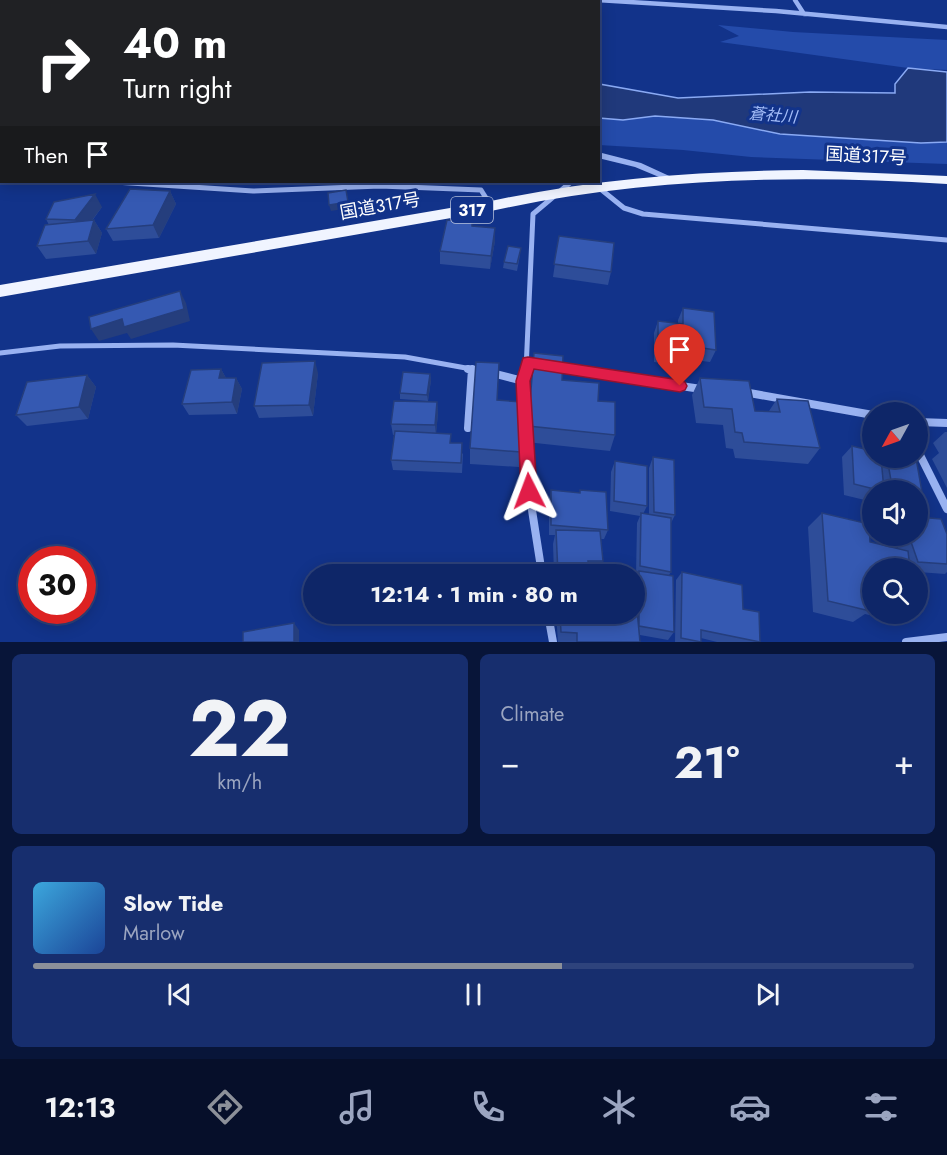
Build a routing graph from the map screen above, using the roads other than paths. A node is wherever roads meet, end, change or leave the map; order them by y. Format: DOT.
graph roads {
  1 [pos="600,0"];
  2 [pos="795,0"];
  3 [pos="804,14"];
  4 [pos="947,27"];
  5 [pos="600,156"];
  6 [pos="674,180"];
  7 [pos="947,180"];
  8 [pos="132,183"];
  9 [pos="566,186"];
  10 [pos="597,187"];
  11 [pos="491,206"];
  12 [pos="947,240"];
  13 [pos="0,291"];
  14 [pos="0,353"];
  15 [pos="528,363"];
  16 [pos="540,364"];
  17 [pos="551,366"];
  18 [pos="472,369"];
  19 [pos="523,381"];
  20 [pos="713,390"];
  21 [pos="736,392"];
  22 [pos="862,413"];
  23 [pos="928,422"];
  24 [pos="947,423"];
  25 [pos="468,428"];
  26 [pos="926,468"];
  27 [pos="947,509"];
  28 [pos="540,564"];
  29 [pos="550,624"];
  30 [pos="947,637"];
  31 [pos="553,642"];
  32 [pos="906,642"];
  1 -- 3 [label="street"];
  2 -- 3 [label="street"];
  3 -- 4 [label="street"];
  5 -- 6 [label="street"];
  6 -- 7 [label="highway, 国道317号 / 317"];
  6 -- 10 [label="highway, 国道317号 / 317"];
  8 -- 11 [label="street"];
  9 -- 10 [label="highway, 国道317号 / 317"];
  9 -- 11 [label="highway, 国道317号 / 317"];
  9 -- 15 [label="street"];
  10 -- 12 [label="street"];
  11 -- 13 [label="highway, 国道317号 / 317"];
  14 -- 18 [label="street"];
  15 -- 16 [label="street"];
  15 -- 19 [label="street"];
  17 -- 20 [label="street"];
  18 -- 19 [label="street"];
  18 -- 25 [label="street"];
  19 -- 28 [label="street"];
  21 -- 22 [label="street"];
  23 -- 24 [label="street"];
  26 -- 27 [label="street"];
  29 -- 31 [label="street"];
  30 -- 32 [label="street"];
}
